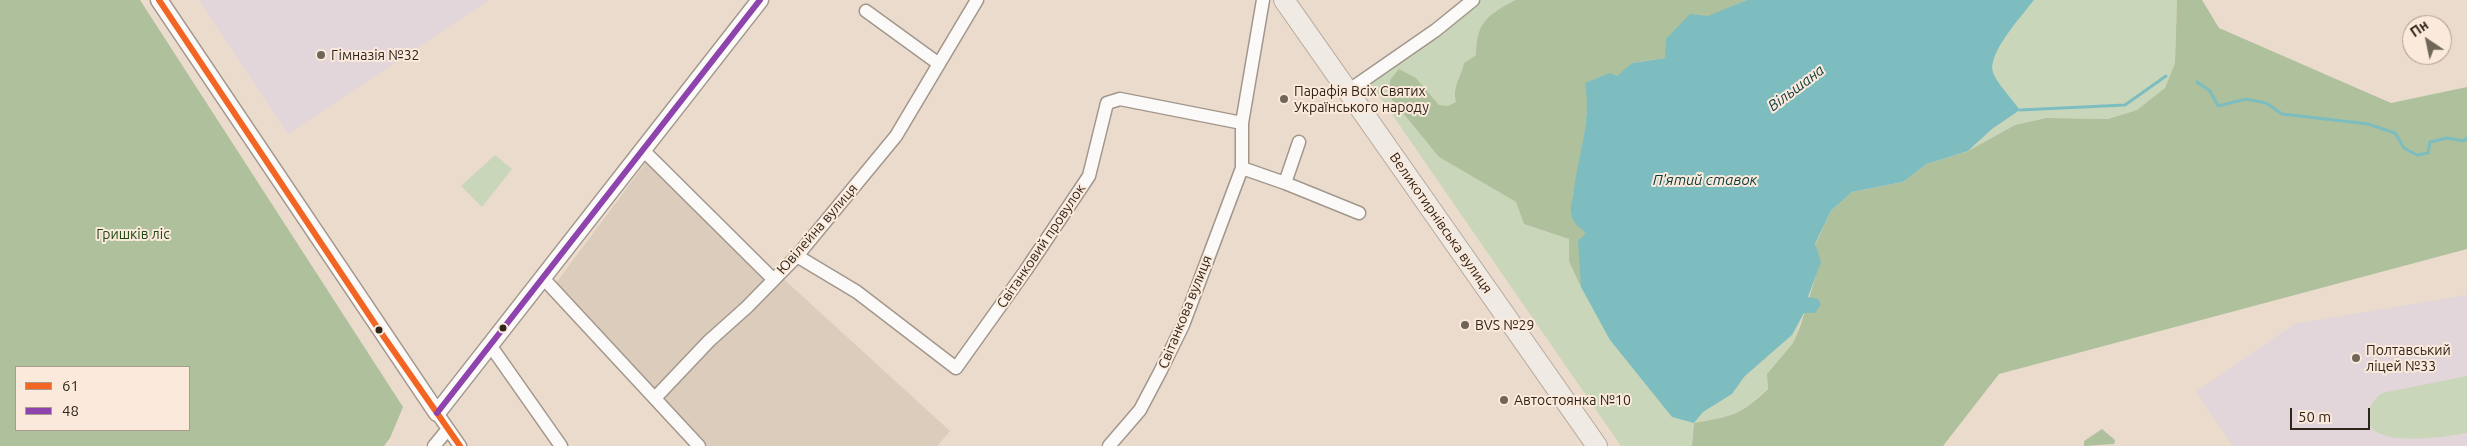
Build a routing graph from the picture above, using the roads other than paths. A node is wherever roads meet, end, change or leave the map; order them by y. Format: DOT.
graph roads {
  1 [pos="159,0"];
  2 [pos="760,0"];
  3 [pos="978,0"];
  4 [pos="1263,0"];
  5 [pos="1284,0"];
  6 [pos="1473,0"];
  7 [pos="866,11"];
  8 [pos="939,64"];
  9 [pos="1348,91"];
  10 [pos="1242,123"];
  11 [pos="1298,142"];
  12 [pos="643,150"];
  13 [pos="1242,168"];
  14 [pos="1285,183"];
  15 [pos="1359,213"];
  16 [pos="797,256"];
  17 [pos="543,278"];
  18 [pos="773,279"];
  19 [pos="490,345"];
  20 [pos="458,386"];
  21 [pos="421,391"];
  22 [pos="655,398"];
  23 [pos="437,413"];
  24 [pos="448,429"];
  25 [pos="434,446"];
  26 [pos="460,446"];
  27 [pos="562,446"];
  28 [pos="699,446"];
  29 [pos="1109,446"];
  30 [pos="1597,446"];
  1 -- 21 [label="street"];
  2 -- 12 [label="street"];
  3 -- 8 [label="street, Ювілейна вулиця"];
  4 -- 10 [label="street, Світанкова вулиця"];
  5 -- 9 [label="main road, Великотирнівська вулиця"];
  6 -- 9 [label="street"];
  7 -- 8 [label="street"];
  8 -- 16 [label="street, Ювілейна вулиця"];
  9 -- 30 [label="main road, Великотирнівська вулиця"];
  10 -- 13 [label="street, Світанкова вулиця"];
  10 -- 16 [label="street, Світанковий провулок"];
  11 -- 14 [label="street"];
  12 -- 17 [label="street"];
  12 -- 18 [label="street"];
  13 -- 14 [label="street"];
  13 -- 29 [label="street, Світанкова вулиця"];
  14 -- 15 [label="street"];
  16 -- 18 [label="street, Ювілейна вулиця"];
  17 -- 19 [label="street"];
  17 -- 22 [label="street"];
  18 -- 22 [label="street, Ювілейна вулиця"];
  19 -- 20 [label="street"];
  19 -- 27 [label="street"];
  20 -- 21 [label="street"];
  20 -- 23 [label="street"];
  21 -- 23 [label="street"];
  22 -- 28 [label="street"];
  23 -- 24 [label="street"];
  24 -- 25 [label="street"];
  24 -- 26 [label="street"];
}
